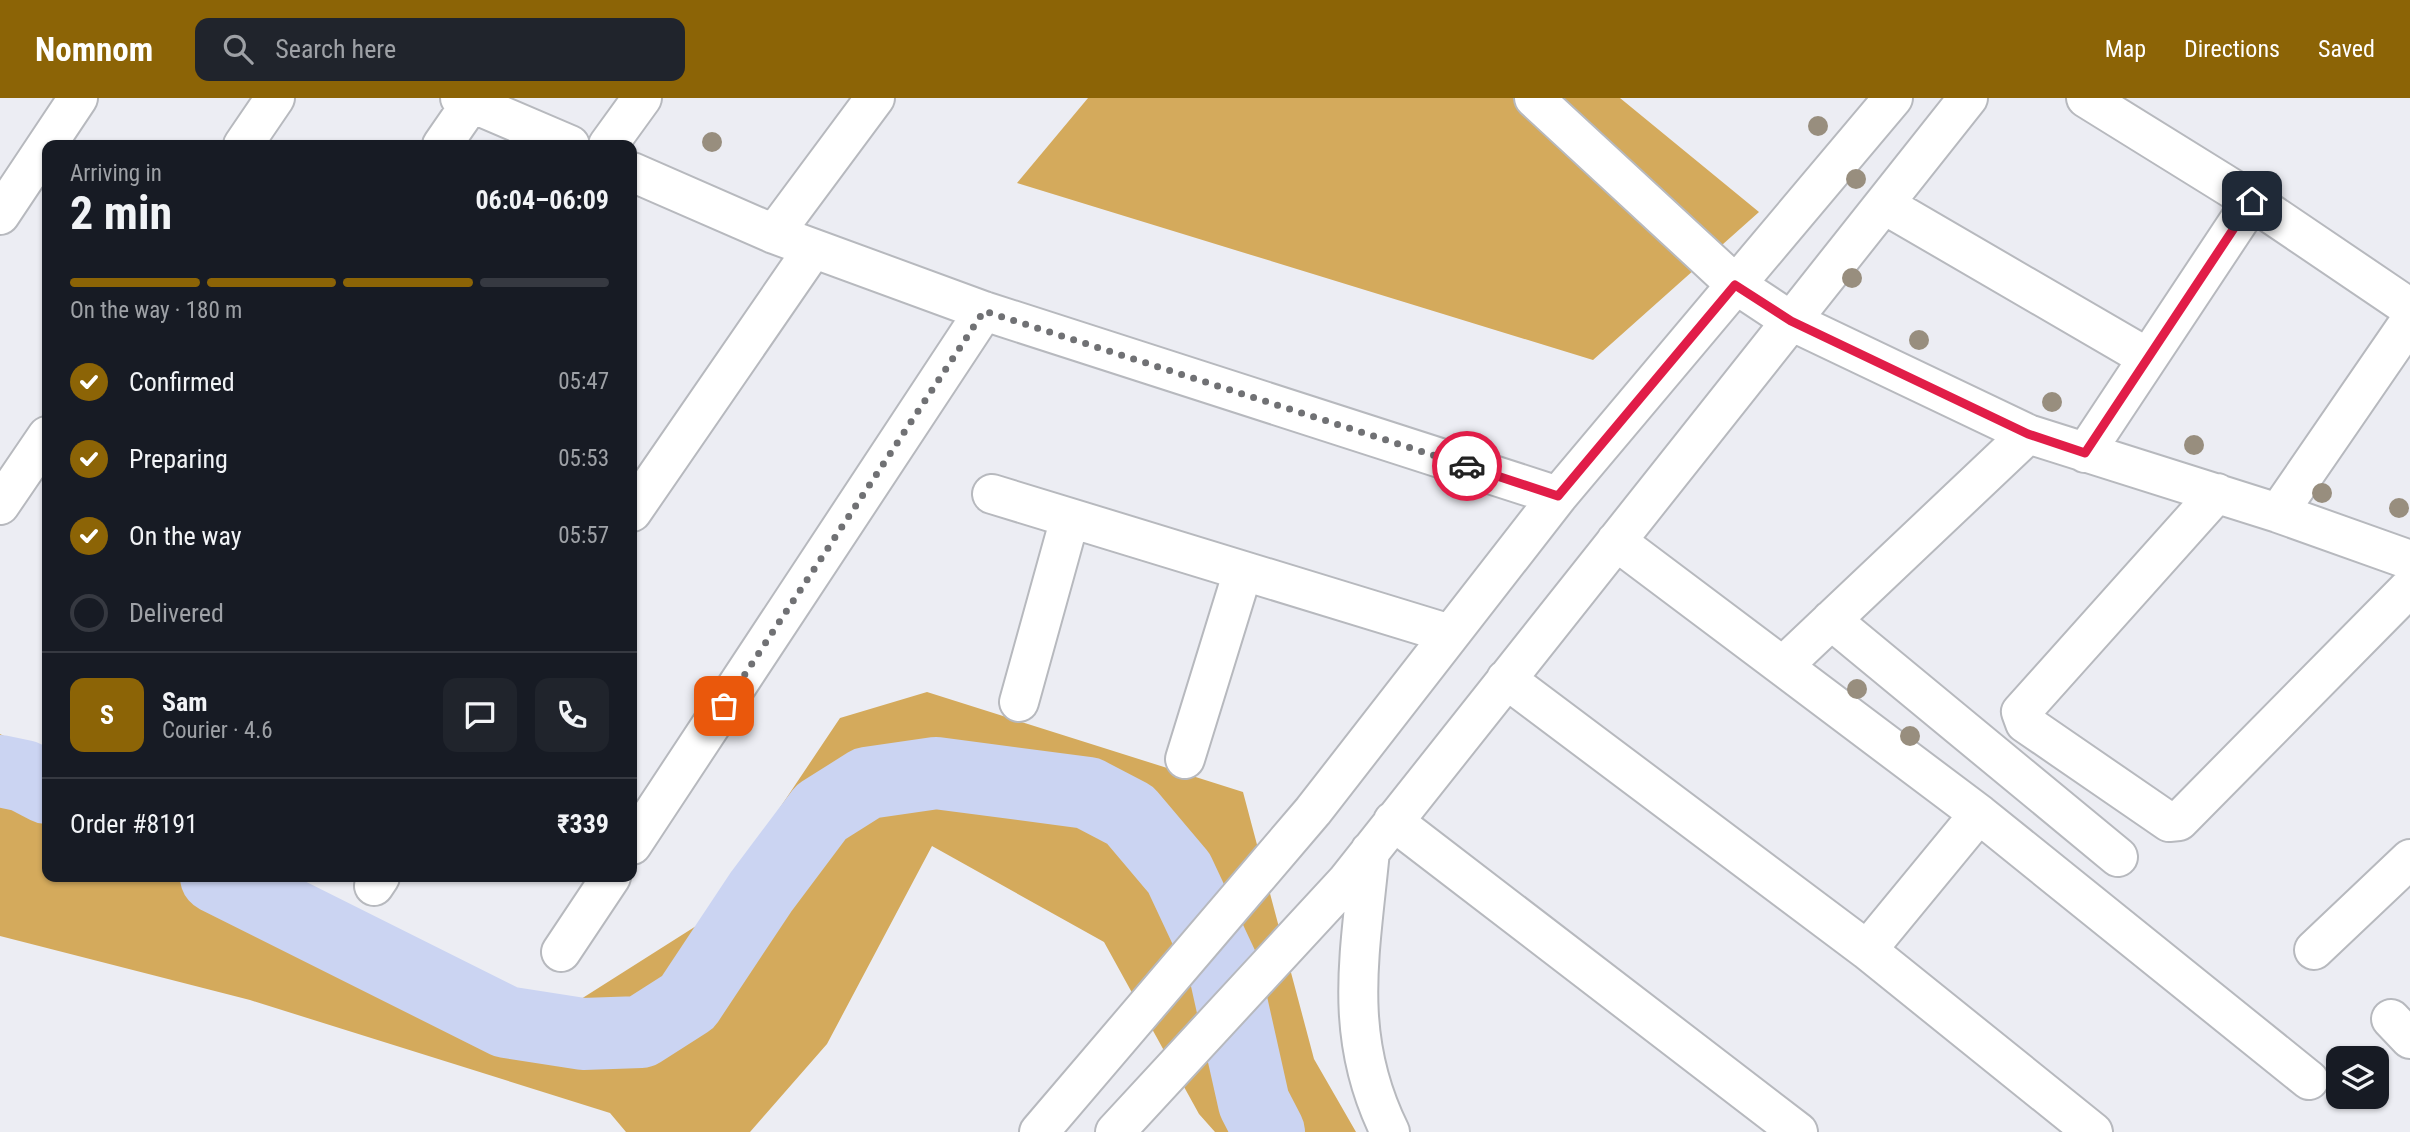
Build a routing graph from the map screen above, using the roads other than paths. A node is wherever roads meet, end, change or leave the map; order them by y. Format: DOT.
graph roads {
  1 [pos="78,98"];
  2 [pos="275,98"];
  3 [pos="642,98"];
  4 [pos="876,98"];
  5 [pos="1534,98"];
  6 [pos="1893,98"];
  7 [pos="1968,98"];
  8 [pos="2086,98"];
  9 [pos="465,101"];
  10 [pos="50,140"];
  11 [pos="246,140"];
  12 [pos="445,140"];
  13 [pos="558,140"];
  14 [pos="612,140"];
  15 [pos="42,152"];
  16 [pos="637,181"];
  17 [pos="2252,201"];
  18 [pos="1885,205"];
  19 [pos="0,215"];
  20 [pos="774,234"];
  21 [pos="813,250"];
  22 [pos="1735,285"];
  23 [pos="2410,308"];
  24 [pos="984,311"];
  25 [pos="1791,321"];
  26 [pos="2410,321"];
  27 [pos="2148,358"];
  28 [pos="2028,434"];
  29 [pos="42,443"];
  30 [pos="2085,453"];
  31 [pos="2217,493"];
  32 [pos="992,494"];
  33 [pos="1558,496"];
  34 [pos="0,505"];
  35 [pos="637,505"];
  36 [pos="2278,513"];
  37 [pos="1070,518"];
  38 [pos="1616,541"];
  39 [pos="2410,560"];
  40 [pos="1242,571"];
  41 [pos="2410,587"];
  42 [pos="1832,620"];
  43 [pos="1450,634"];
  44 [pos="1783,666"];
  45 [pos="1506,679"];
  46 [pos="1019,702"];
  47 [pos="1185,759"];
  48 [pos="1979,814"];
  49 [pos="1393,821"];
  50 [pos="637,837"];
  51 [pos="1370,851"];
  52 [pos="2118,857"];
  53 [pos="2410,859"];
  54 [pos="608,882"];
  55 [pos="1867,950"];
  56 [pos="2314,950"];
  57 [pos="561,952"];
  58 [pos="2309,1080"];
  59 [pos="1039,1132"];
  60 [pos="1115,1132"];
  61 [pos="1390,1132"];
  62 [pos="1798,1132"];
  63 [pos="2093,1132"];
  1 -- 10 [label="street"];
  2 -- 11 [label="street"];
  3 -- 14 [label="street"];
  4 -- 20 [label="street"];
  5 -- 22 [label="street"];
  6 -- 22 [label="street"];
  7 -- 18 [label="street"];
  8 -- 17 [label="street"];
  9 -- 12 [label="street"];
  9 -- 13 [label="street"];
  15 -- 19 [label="street"];
  16 -- 20 [label="street"];
  17 -- 23 [label="street"];
  17 -- 27 [label="street"];
  18 -- 25 [label="street"];
  18 -- 27 [label="street"];
  20 -- 21 [label="street"];
  21 -- 24 [label="street"];
  21 -- 35 [label="street"];
  22 -- 25 [label="street"];
  22 -- 33 [label="street"];
  24 -- 33 [label="street"];
  24 -- 50 [label="street"];
  25 -- 28 [label="street"];
  25 -- 38 [label="street"];
  26 -- 36 [label="street"];
  27 -- 30 [label="street"];
  28 -- 30 [label="street"];
  28 -- 42 [label="street"];
  29 -- 34 [label="street"];
  30 -- 31 [label="street"];
  31 -- 36 [label="street"];
  31 -- 41 [label="street"];
  32 -- 37 [label="street"];
  33 -- 43 [label="street"];
  36 -- 39 [label="street"];
  37 -- 40 [label="street"];
  37 -- 46 [label="street"];
  38 -- 44 [label="street"];
  38 -- 45 [label="street"];
  40 -- 43 [label="street"];
  40 -- 47 [label="street"];
  42 -- 44 [label="street"];
  42 -- 52 [label="street"];
  43 -- 59 [label="street"];
  44 -- 48 [label="street"];
  45 -- 49 [label="street"];
  45 -- 55 [label="street"];
  48 -- 55 [label="street"];
  48 -- 58 [label="street"];
  49 -- 51 [label="street"];
  49 -- 62 [label="street"];
  51 -- 60 [label="street"];
  51 -- 61 [label="street"];
  53 -- 56 [label="street"];
  54 -- 57 [label="street"];
  55 -- 63 [label="street"];
}
